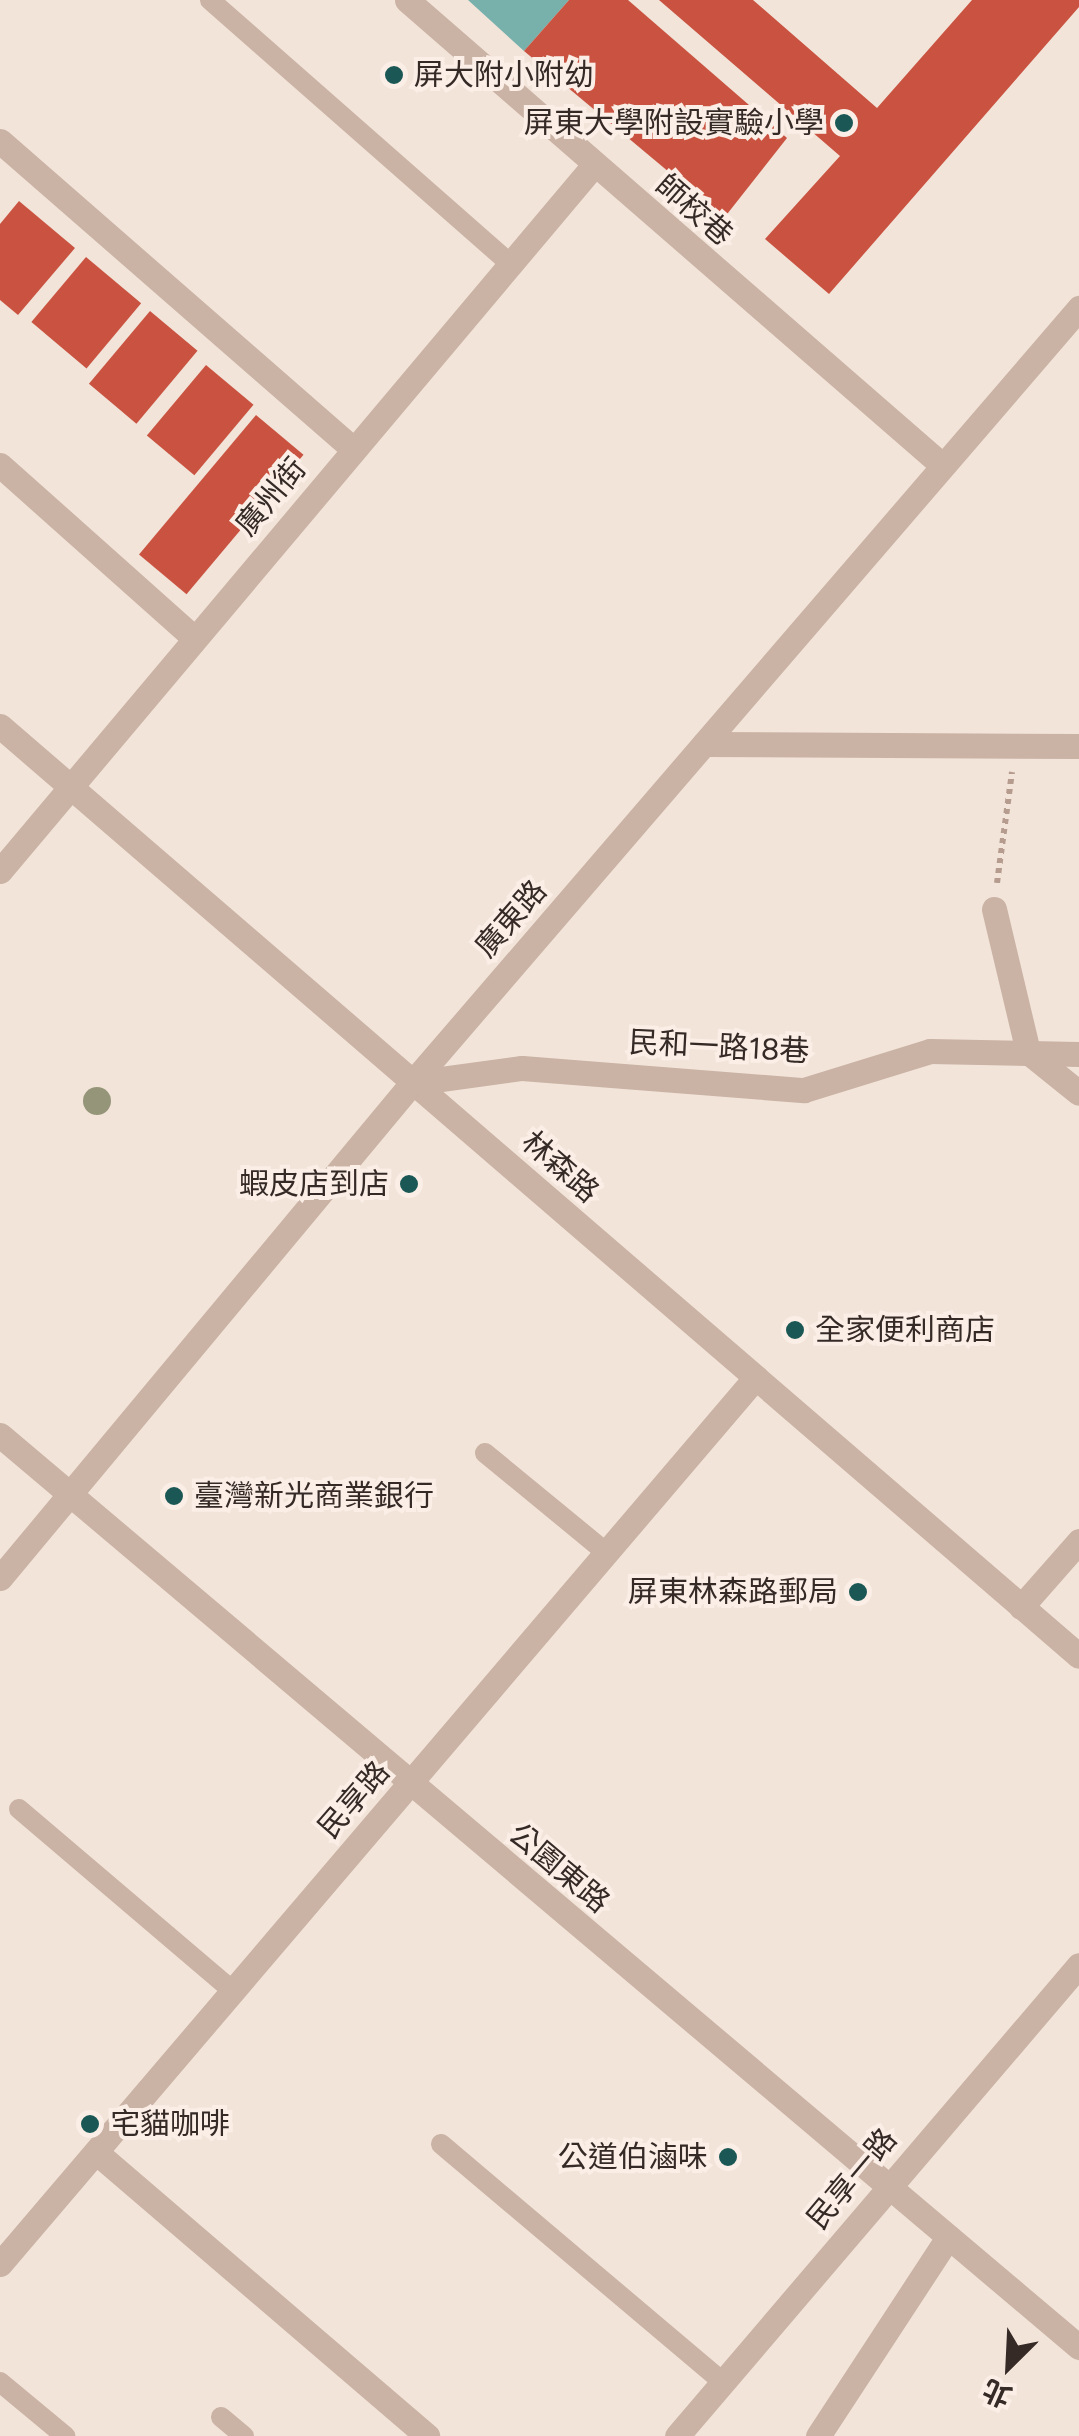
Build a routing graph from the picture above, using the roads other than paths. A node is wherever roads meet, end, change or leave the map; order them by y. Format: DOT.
graph roads {
  1 [pos="210,0"];
  2 [pos="407,0"];
  3 [pos="0,141"];
  4 [pos="593,166"];
  5 [pos="511,264"];
  6 [pos="1079,308"];
  7 [pos="354,450"];
  8 [pos="0,464"];
  9 [pos="942,465"];
  10 [pos="194,638"];
  11 [pos="0,726"];
  12 [pos="704,744"];
  13 [pos="1079,746"];
  14 [pos="71,786"];
  15 [pos="0,870"];
  16 [pos="994,909"];
  17 [pos="1028,1052"];
  18 [pos="1079,1054"];
  19 [pos="412,1083"];
  20 [pos="1079,1093"];
  21 [pos="756,1377"];
  22 [pos="1,1436"];
  23 [pos="484,1453"];
  24 [pos="71,1496"];
  25 [pos="1079,1541"];
  26 [pos="608,1554"];
  27 [pos="0,1578"];
  28 [pos="1021,1607"];
  29 [pos="1079,1656"];
  30 [pos="410,1784"];
  31 [pos="20,1810"];
  32 [pos="1079,1965"];
  33 [pos="233,1991"];
  34 [pos="440,2144"];
  35 [pos="96,2153"];
  36 [pos="888,2186"];
  37 [pos="948,2237"];
  38 [pos="0,2264"];
  39 [pos="1079,2347"];
  40 [pos="0,2382"];
  41 [pos="722,2382"];
  42 [pos="221,2417"];
  43 [pos="65,2436"];
  44 [pos="244,2436"];
  45 [pos="428,2436"];
  46 [pos="677,2436"];
  47 [pos="818,2436"];
  1 -- 5 [label="lane"];
  2 -- 4 [label="street, 師校巷"];
  3 -- 7 [label="street"];
  4 -- 5 [label="street, 廣州街"];
  4 -- 9 [label="street, 師校巷"];
  5 -- 7 [label="street, 廣州街"];
  6 -- 9 [label="street, 廣東路"];
  7 -- 10 [label="street, 廣州街"];
  8 -- 10 [label="street"];
  9 -- 12 [label="street, 廣東路"];
  10 -- 14 [label="street, 廣州街"];
  11 -- 14 [label="street, 林森路"];
  12 -- 13 [label="street"];
  12 -- 19 [label="street, 廣東路"];
  14 -- 15 [label="street, 廣州街"];
  14 -- 19 [label="street, 林森路"];
  16 -- 17 [label="street"];
  17 -- 18 [label="street, 民和一路18巷"];
  17 -- 19 [label="street, 民和一路18巷"];
  17 -- 20 [label="street"];
  19 -- 21 [label="street, 林森路"];
  19 -- 24 [label="street, 廣東路"];
  21 -- 26 [label="street, 民享路"];
  21 -- 28 [label="street, 林森路"];
  22 -- 24 [label="street, 公園東路"];
  23 -- 26 [label="lane"];
  24 -- 27 [label="street, 廣東路"];
  24 -- 30 [label="street, 公園東路"];
  25 -- 28 [label="street"];
  26 -- 30 [label="street, 民享路"];
  28 -- 29 [label="street, 林森路"];
  30 -- 33 [label="street, 民享路"];
  30 -- 36 [label="street, 公園東路"];
  31 -- 33 [label="lane"];
  32 -- 36 [label="street, 民享一路"];
  33 -- 35 [label="street, 民享路"];
  34 -- 41 [label="lane"];
  35 -- 38 [label="street, 民享路"];
  35 -- 45 [label="street"];
  36 -- 37 [label="street, 公園東路"];
  36 -- 41 [label="street, 民享一路"];
  37 -- 39 [label="street, 公園東路"];
  37 -- 47 [label="street"];
  40 -- 43 [label="lane"];
  41 -- 46 [label="street, 民享一路"];
  42 -- 44 [label="lane"];
}
